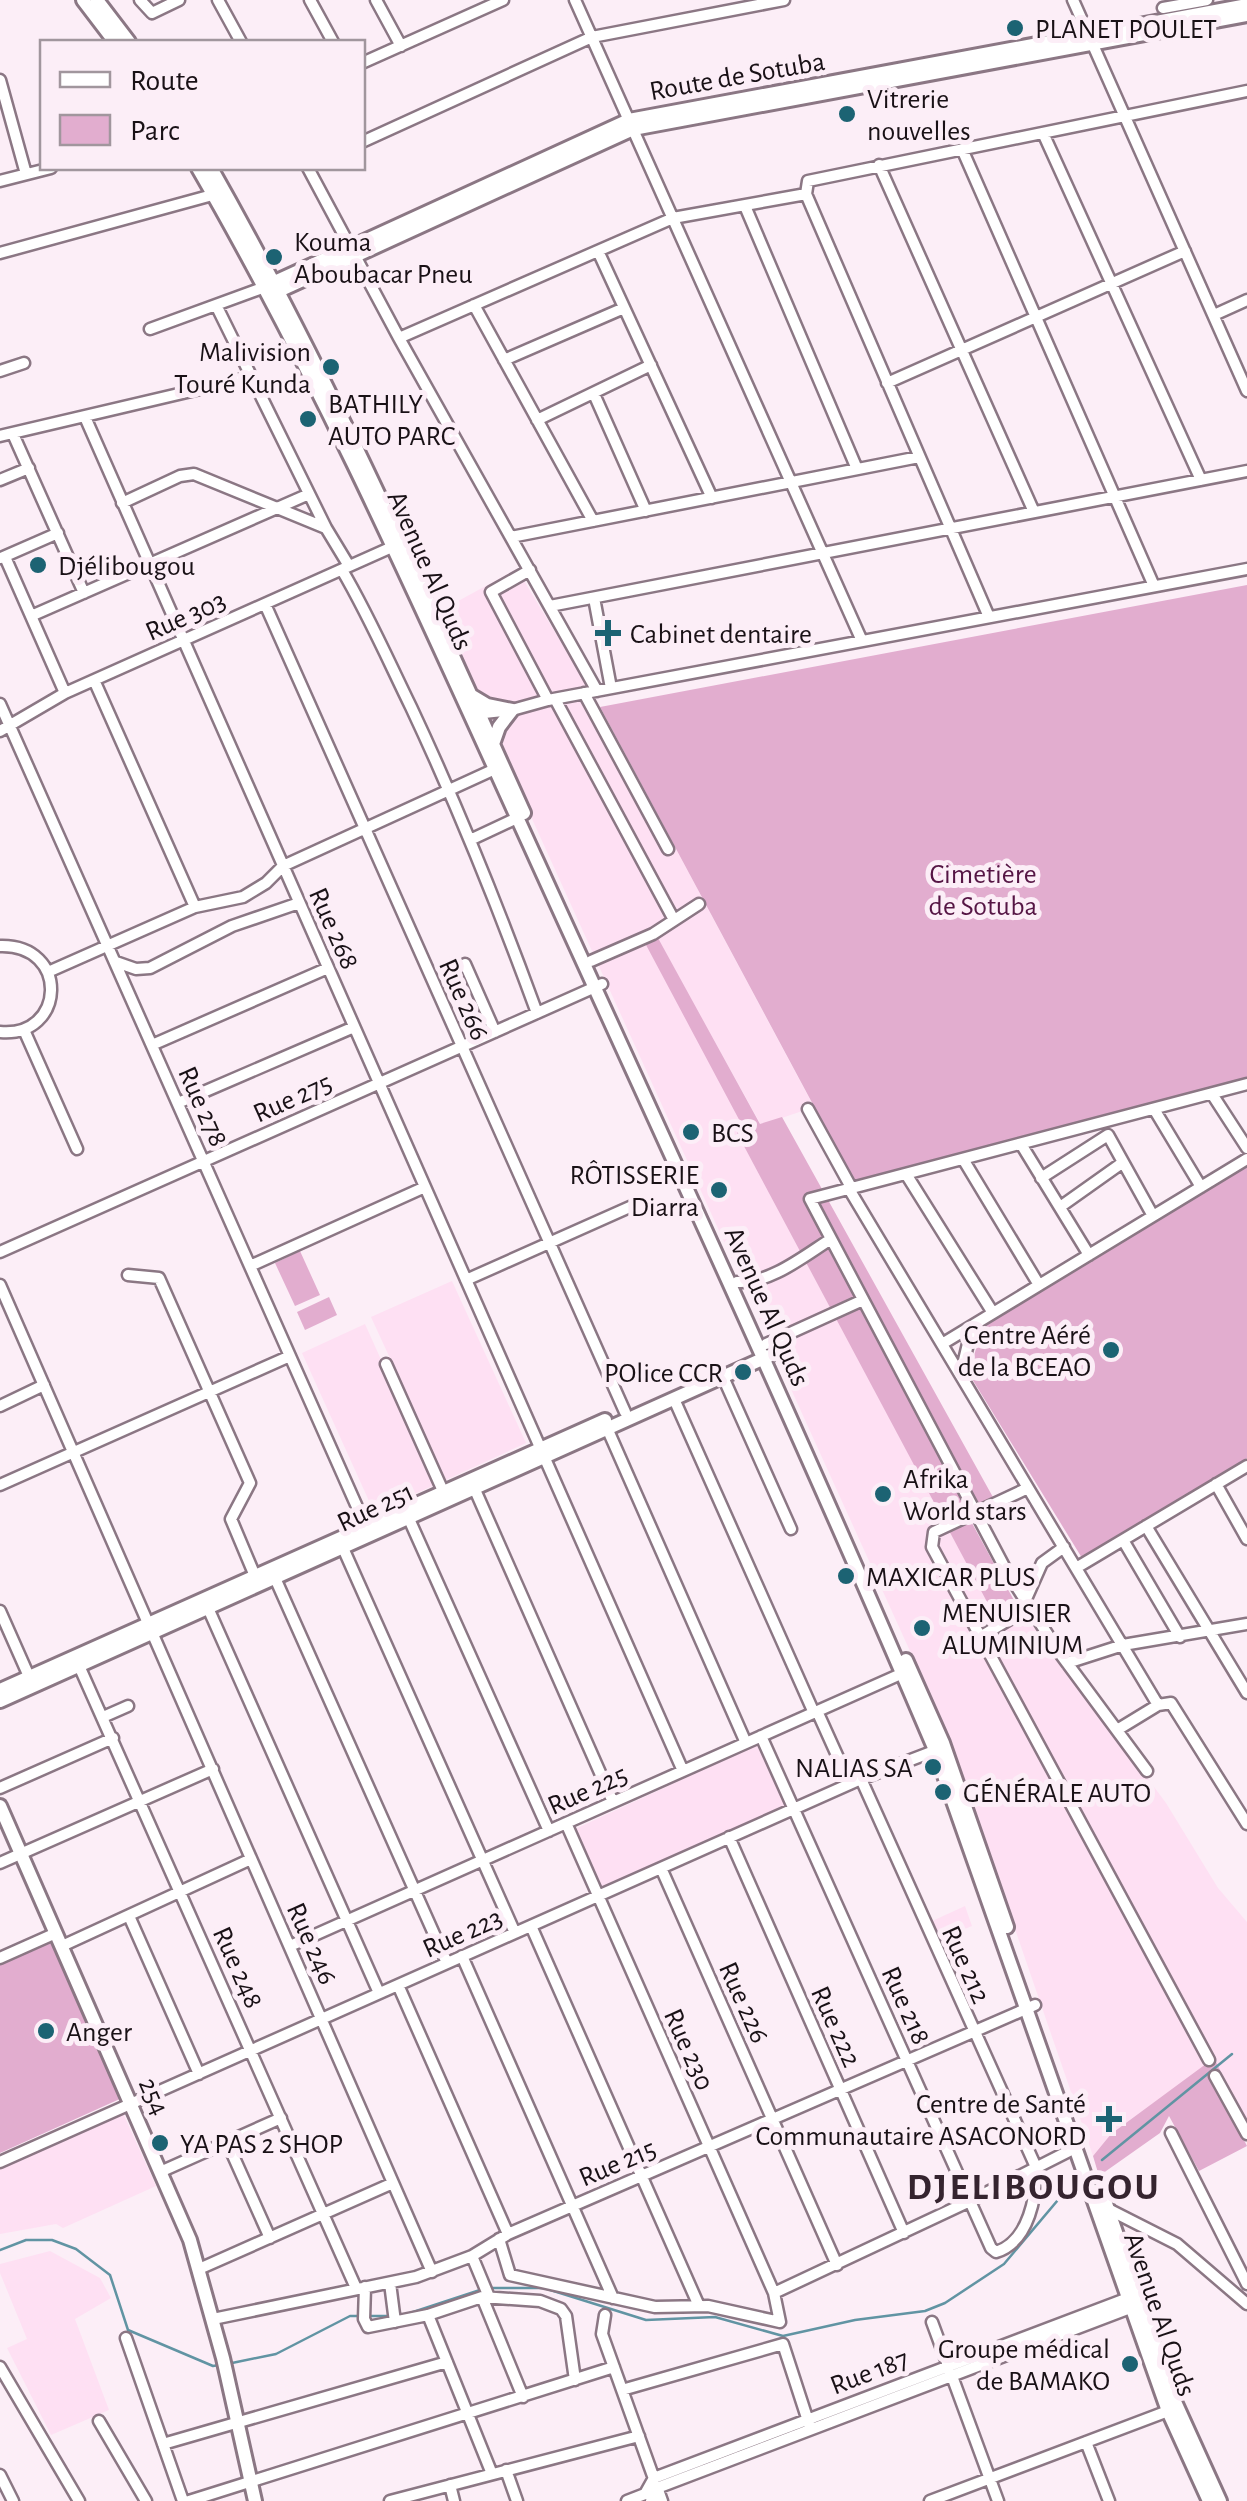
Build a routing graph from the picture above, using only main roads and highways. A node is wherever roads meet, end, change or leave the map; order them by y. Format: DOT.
graph roads {
  1 [pos="83,0"];
  2 [pos="99,1"];
  3 [pos="1247,5"];
  4 [pos="1247,15"];
  5 [pos="113,40"];
  6 [pos="128,40"];
  7 [pos="1090,40"];
  8 [pos="200,170"];
  9 [pos="212,170"];
  10 [pos="219,192"];
  11 [pos="272,289"];
  12 [pos="471,695"];
  13 [pos="474,714"];
  14 [pos="493,744"];
  15 [pos="598,985"];
  16 [pos="766,1351"];
  17 [pos="542,1452"];
  18 [pos="472,1483"];
  19 [pos="150,1627"];
  20 [pos="31,1682"];
  21 [pos="0,1690"];
  22 [pos="0,1701"];
  23 [pos="940,1749"];
  24 [pos="0,1806"];
  25 [pos="1031,2007"];
  26 [pos="1086,2159"];
  27 [pos="1092,2177"];
  28 [pos="1134,2301"];
  29 [pos="255,2501"];
  30 [pos="1209,2501"];
  31 [pos="1220,2501"];
  1 -- 5 [label="main road"];
  2 -- 6 [label="main road"];
  3 -- 7 [label="main road, Route de Sotuba"];
  4 -- 7 [label="main road, Route de Sotuba"];
  7 -- 11 [label="main road, Route de Sotuba"];
  8 -- 10 [label="main road, Avenue Al Quds"];
  9 -- 10 [label="main road, Avenue Al Quds"];
  10 -- 11 [label="main road, Avenue Al Quds"];
  11 -- 12 [label="main road, Avenue Al Quds"];
  11 -- 13 [label="main road, Avenue Al Quds"];
  12 -- 13 [label="main road, Avenue Al Quds"];
  12 -- 14 [label="main road"];
  13 -- 14 [label="main road, Avenue Al Quds"];
  13 -- 15 [label="main road, Avenue Al Quds"];
  14 -- 15 [label="main road, Avenue Al Quds"];
  15 -- 16 [label="main road, Avenue Al Quds"];
  15 -- 16 [label="main road, Avenue Al Quds"];
  16 -- 17 [label="main road, Rue 251"];
  16 -- 17 [label="main road, Rue 251"];
  16 -- 23 [label="main road, Avenue Al Quds"];
  16 -- 23 [label="main road, Avenue Al Quds"];
  17 -- 18 [label="main road, Rue 251"];
  18 -- 19 [label="main road, Rue 251"];
  18 -- 19 [label="main road, Rue 251"];
  19 -- 20 [label="main road, Rue 251"];
  20 -- 21 [label="main road, Rue 251"];
  20 -- 22 [label="main road, Rue 251"];
  23 -- 25 [label="main road, Avenue Al Quds"];
  24 -- 29 [label="main road, 254"];
  25 -- 26 [label="main road, Avenue Al Quds"];
  25 -- 26 [label="main road, Avenue Al Quds"];
  26 -- 27 [label="main road, Avenue Al Quds"];
  27 -- 28 [label="main road, Avenue Al Quds"];
  27 -- 28 [label="main road, Avenue Al Quds"];
  28 -- 30 [label="main road, Avenue Al Quds"];
  28 -- 31 [label="main road, Avenue Al Quds"];
}
